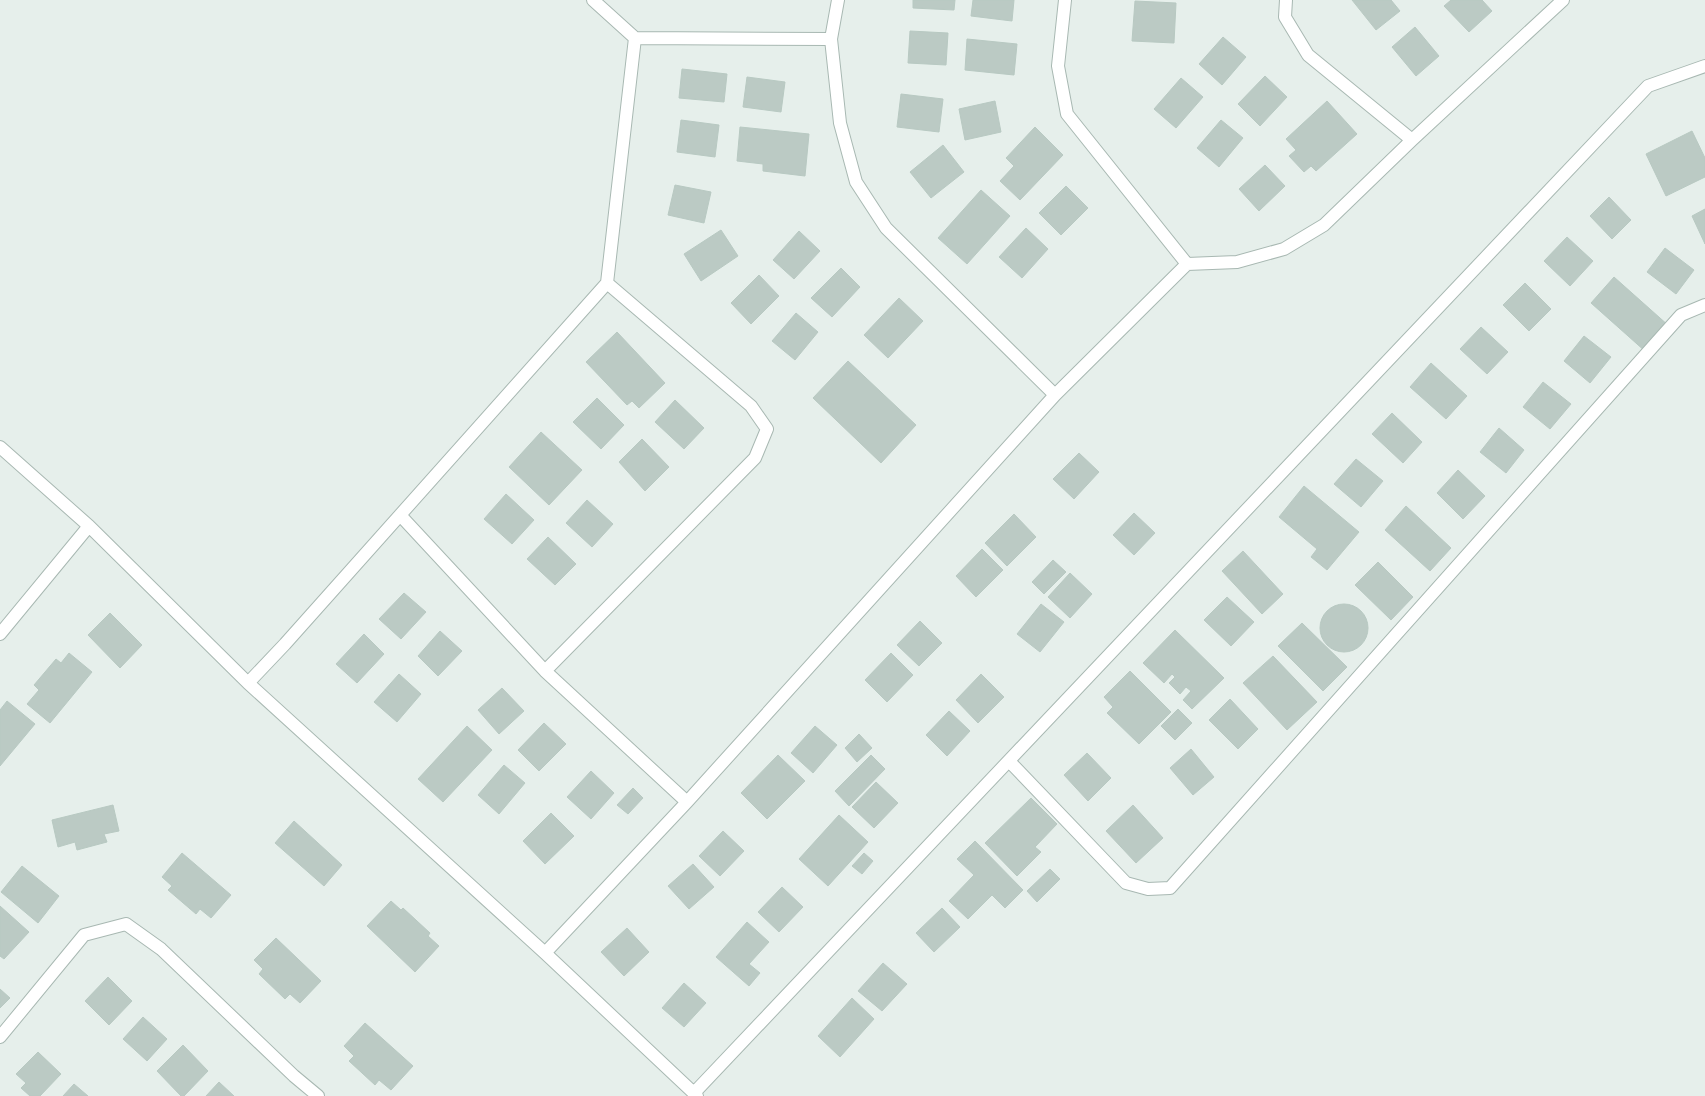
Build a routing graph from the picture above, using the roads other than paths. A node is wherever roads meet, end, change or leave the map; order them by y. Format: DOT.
graph roads {
  1 [pos="593,0"];
  2 [pos="838,0"];
  3 [pos="1065,0"];
  4 [pos="1286,0"];
  5 [pos="1563,0"];
  6 [pos="635,38"];
  7 [pos="831,39"];
  8 [pos="1705,66"];
  9 [pos="1412,140"];
  10 [pos="1187,264"];
  11 [pos="607,283"];
  12 [pos="1705,305"];
  13 [pos="1055,395"];
  14 [pos="0,446"];
  15 [pos="400,515"];
  16 [pos="89,526"];
  17 [pos="0,634"];
  18 [pos="545,671"];
  19 [pos="248,682"];
  20 [pos="1009,761"];
  21 [pos="687,802"];
  22 [pos="545,953"];
  23 [pos="0,1037"];
  24 [pos="695,1095"];
  25 [pos="318,1096"];
  1 -- 6 [label="street"];
  2 -- 7 [label="street"];
  3 -- 10 [label="street"];
  4 -- 9 [label="street"];
  5 -- 9 [label="street"];
  6 -- 7 [label="street"];
  6 -- 11 [label="street"];
  7 -- 13 [label="street"];
  8 -- 20 [label="street"];
  9 -- 10 [label="street"];
  10 -- 13 [label="street"];
  11 -- 15 [label="street"];
  11 -- 18 [label="street"];
  12 -- 20 [label="street"];
  13 -- 21 [label="street"];
  14 -- 16 [label="street"];
  15 -- 18 [label="street"];
  15 -- 19 [label="street"];
  16 -- 17 [label="street"];
  16 -- 19 [label="street"];
  18 -- 21 [label="street"];
  19 -- 22 [label="street"];
  20 -- 24 [label="street"];
  21 -- 22 [label="street"];
  22 -- 24 [label="street"];
  23 -- 25 [label="street"];
}
